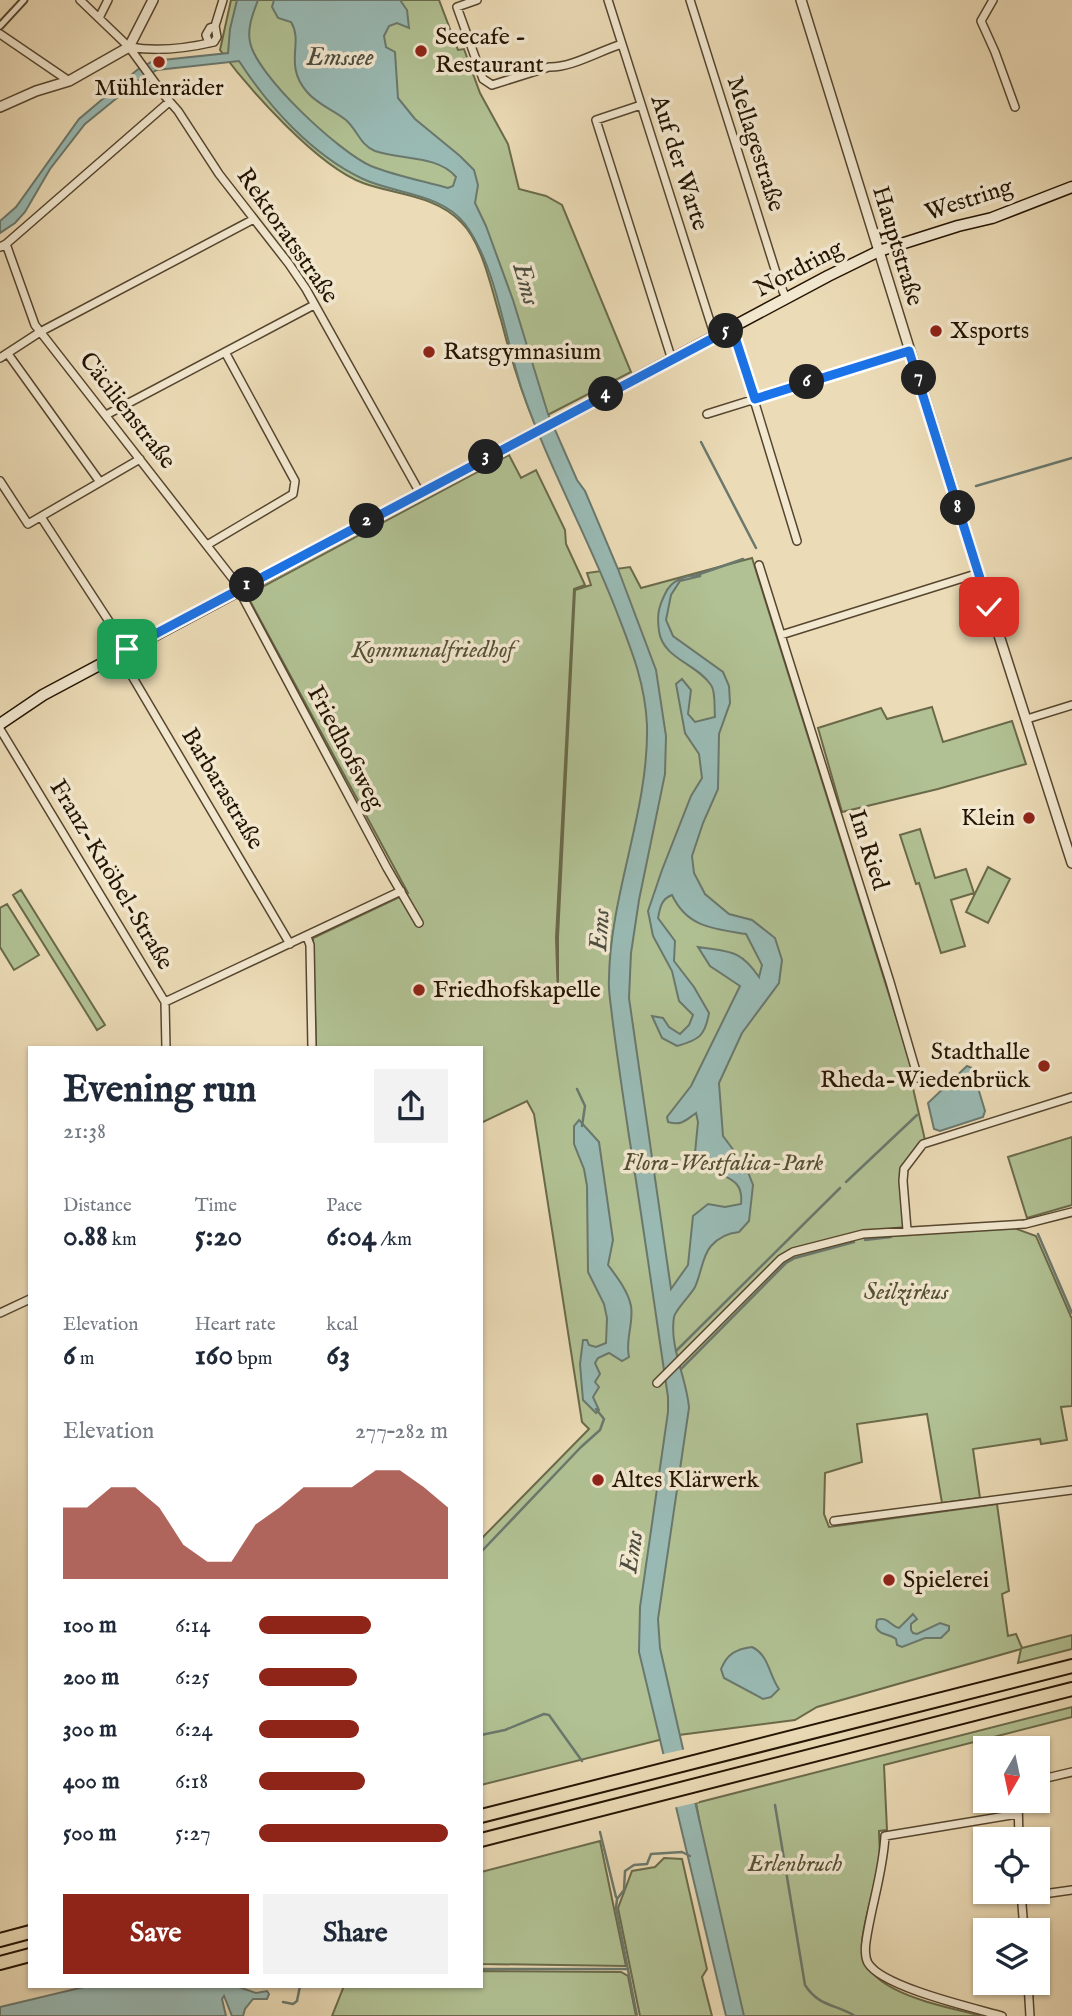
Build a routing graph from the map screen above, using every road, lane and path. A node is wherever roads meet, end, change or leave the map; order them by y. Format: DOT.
graph roads {
  1 [pos="24,0"];
  2 [pos="80,0"];
  3 [pos="108,0"];
  4 [pos="153,0"];
  5 [pos="223,0"];
  6 [pos="477,0"];
  7 [pos="608,0"];
  8 [pos="690,0"];
  9 [pos="801,0"];
  10 [pos="993,0"];
  11 [pos="99,18"];
  12 [pos="0,26"];
  13 [pos="0,34"];
  14 [pos="622,44"];
  15 [pos="129,47"];
  16 [pos="69,81"];
  17 [pos="169,102"];
  18 [pos="641,105"];
  19 [pos="0,107"];
  20 [pos="1015,107"];
  21 [pos="1072,187"];
  22 [pos="254,219"];
  23 [pos="3,246"];
  24 [pos="879,251"];
  25 [pos="786,298"];
  26 [pos="314,304"];
  27 [pos="732,328"];
  28 [pos="40,332"];
  29 [pos="715,337"];
  30 [pos="909,351"];
  31 [pos="225,352"];
  32 [pos="8,354"];
  33 [pos="0,358"];
  34 [pos="672,360"];
  35 [pos="755,399"];
  36 [pos="707,414"];
  37 [pos="106,415"];
  38 [pos="140,459"];
  39 [pos="0,481"];
  40 [pos="100,482"];
  41 [pos="420,493"];
  42 [pos="41,517"];
  43 [pos="797,541"];
  44 [pos="207,545"];
  45 [pos="759,565"];
  46 [pos="979,573"];
  47 [pos="239,590"];
  48 [pos="780,635"];
  49 [pos="123,651"];
  50 [pos="1072,705"];
  51 [pos="1027,719"];
  52 [pos="0,726"];
  53 [pos="1072,863"];
  54 [pos="401,891"];
  55 [pos="419,923"];
  56 [pos="307,937"];
  57 [pos="290,944"];
  58 [pos="165,1002"];
  59 [pos="166,1046"];
  60 [pos="312,1046"];
  61 [pos="918,1078"];
  62 [pos="1072,1097"];
  63 [pos="1072,1212"];
  64 [pos="907,1230"];
  65 [pos="28,1300"];
  66 [pos="0,1313"];
  67 [pos="657,1383"];
  68 [pos="1072,1490"];
  69 [pos="834,1521"];
  70 [pos="1072,1666"];
  71 [pos="1072,1689"];
  72 [pos="1072,1772"];
  73 [pos="1050,1777"];
  74 [pos="1018,1814"];
  75 [pos="483,1815"];
  76 [pos="1019,1827"];
  77 [pos="483,1839"];
  78 [pos="1072,1890"];
  79 [pos="1050,1892"];
  80 [pos="28,1933"];
  81 [pos="0,1940"];
  82 [pos="28,1956"];
  83 [pos="0,1963"];
  84 [pos="1029,1995"];
  85 [pos="1002,2016"];
  86 [pos="1030,2016"];
  1 -- 12 [label="street"];
  2 -- 11 [label="street, Rektoratsstraße"];
  3 -- 11 [label="street"];
  4 -- 15 [label="street"];
  5 -- 15 [label="street"];
  6 -- 14 [label="street"];
  7 -- 14 [label="street, Auf der Warte"];
  8 -- 25 [label="street, Mellagestraße"];
  9 -- 24 [label="street, Hauptstraße"];
  10 -- 20 [label="street"];
  11 -- 15 [label="street, Rektoratsstraße"];
  13 -- 16 [label="street"];
  14 -- 18 [label="street, Auf der Warte"];
  15 -- 16 [label="street"];
  15 -- 17 [label="street, Rektoratsstraße"];
  16 -- 19 [label="street"];
  17 -- 22 [label="street, Rektoratsstraße"];
  17 -- 23 [label="street"];
  18 -- 29 [label="street, Auf der Warte"];
  18 -- 34 [label="street"];
  21 -- 24 [label="main road, Westring"];
  22 -- 26 [label="street, Rektoratsstraße"];
  22 -- 28 [label="street"];
  23 -- 28 [label="street, Cäcilienstraße"];
  24 -- 25 [label="main road, Nordring"];
  24 -- 30 [label="street, Hauptstraße"];
  25 -- 27 [label="main road, Nordring"];
  26 -- 31 [label="street"];
  26 -- 41 [label="street, Rektoratsstraße"];
  27 -- 29 [label="main road, Nordring"];
  27 -- 35 [label="street"];
  28 -- 32 [label="street"];
  28 -- 37 [label="street, Cäcilienstraße"];
  29 -- 34 [label="main road, Nordring"];
  30 -- 35 [label="street"];
  30 -- 46 [label="street, Hauptstraße"];
  31 -- 37 [label="street"];
  31 -- 44 [label="street"];
  32 -- 33 [label="street"];
  32 -- 40 [label="street"];
  34 -- 41 [label="main road, Nordring"];
  35 -- 36 [label="street"];
  35 -- 43 [label="street"];
  37 -- 38 [label="street, Cäcilienstraße"];
  38 -- 40 [label="street"];
  38 -- 44 [label="street, Cäcilienstraße"];
  39 -- 42 [label="street"];
  40 -- 42 [label="street"];
  41 -- 47 [label="main road, Nordring"];
  42 -- 49 [label="street, Barbarastraße"];
  44 -- 47 [label="street, Cäcilienstraße"];
  45 -- 48 [label="street, Im Ried"];
  46 -- 48 [label="street"];
  46 -- 51 [label="street, Hauptstraße"];
  47 -- 49 [label="main road, Nordring"];
  47 -- 54 [label="street, Friedhofsweg"];
  48 -- 61 [label="street, Im Ried"];
  49 -- 52 [label="main road, Nordring"];
  49 -- 57 [label="street, Barbarastraße"];
  50 -- 51 [label="street"];
  51 -- 53 [label="street, Hauptstraße"];
  52 -- 58 [label="street, Franz-Knöbel-Straße"];
  54 -- 55 [label="street, Friedhofsweg"];
  54 -- 56 [label="street"];
  56 -- 57 [label="street"];
  56 -- 60 [label="street"];
  57 -- 58 [label="street"];
  58 -- 59 [label="street, Franz-Knöbel-Straße"];
  62 -- 64 [label="street"];
  63 -- 64 [label="street"];
  64 -- 67 [label="street"];
  65 -- 66 [label="street"];
  68 -- 69 [label="street"];
  70 -- 75 [label="highway"];
  71 -- 77 [label="highway"];
  72 -- 73 [label="street"];
  74 -- 76 [label="street"];
  74 -- 85 [label="street"];
  78 -- 79 [label="street"];
  80 -- 81 [label="highway"];
  82 -- 83 [label="highway"];
  84 -- 86 [label="street"];
}
